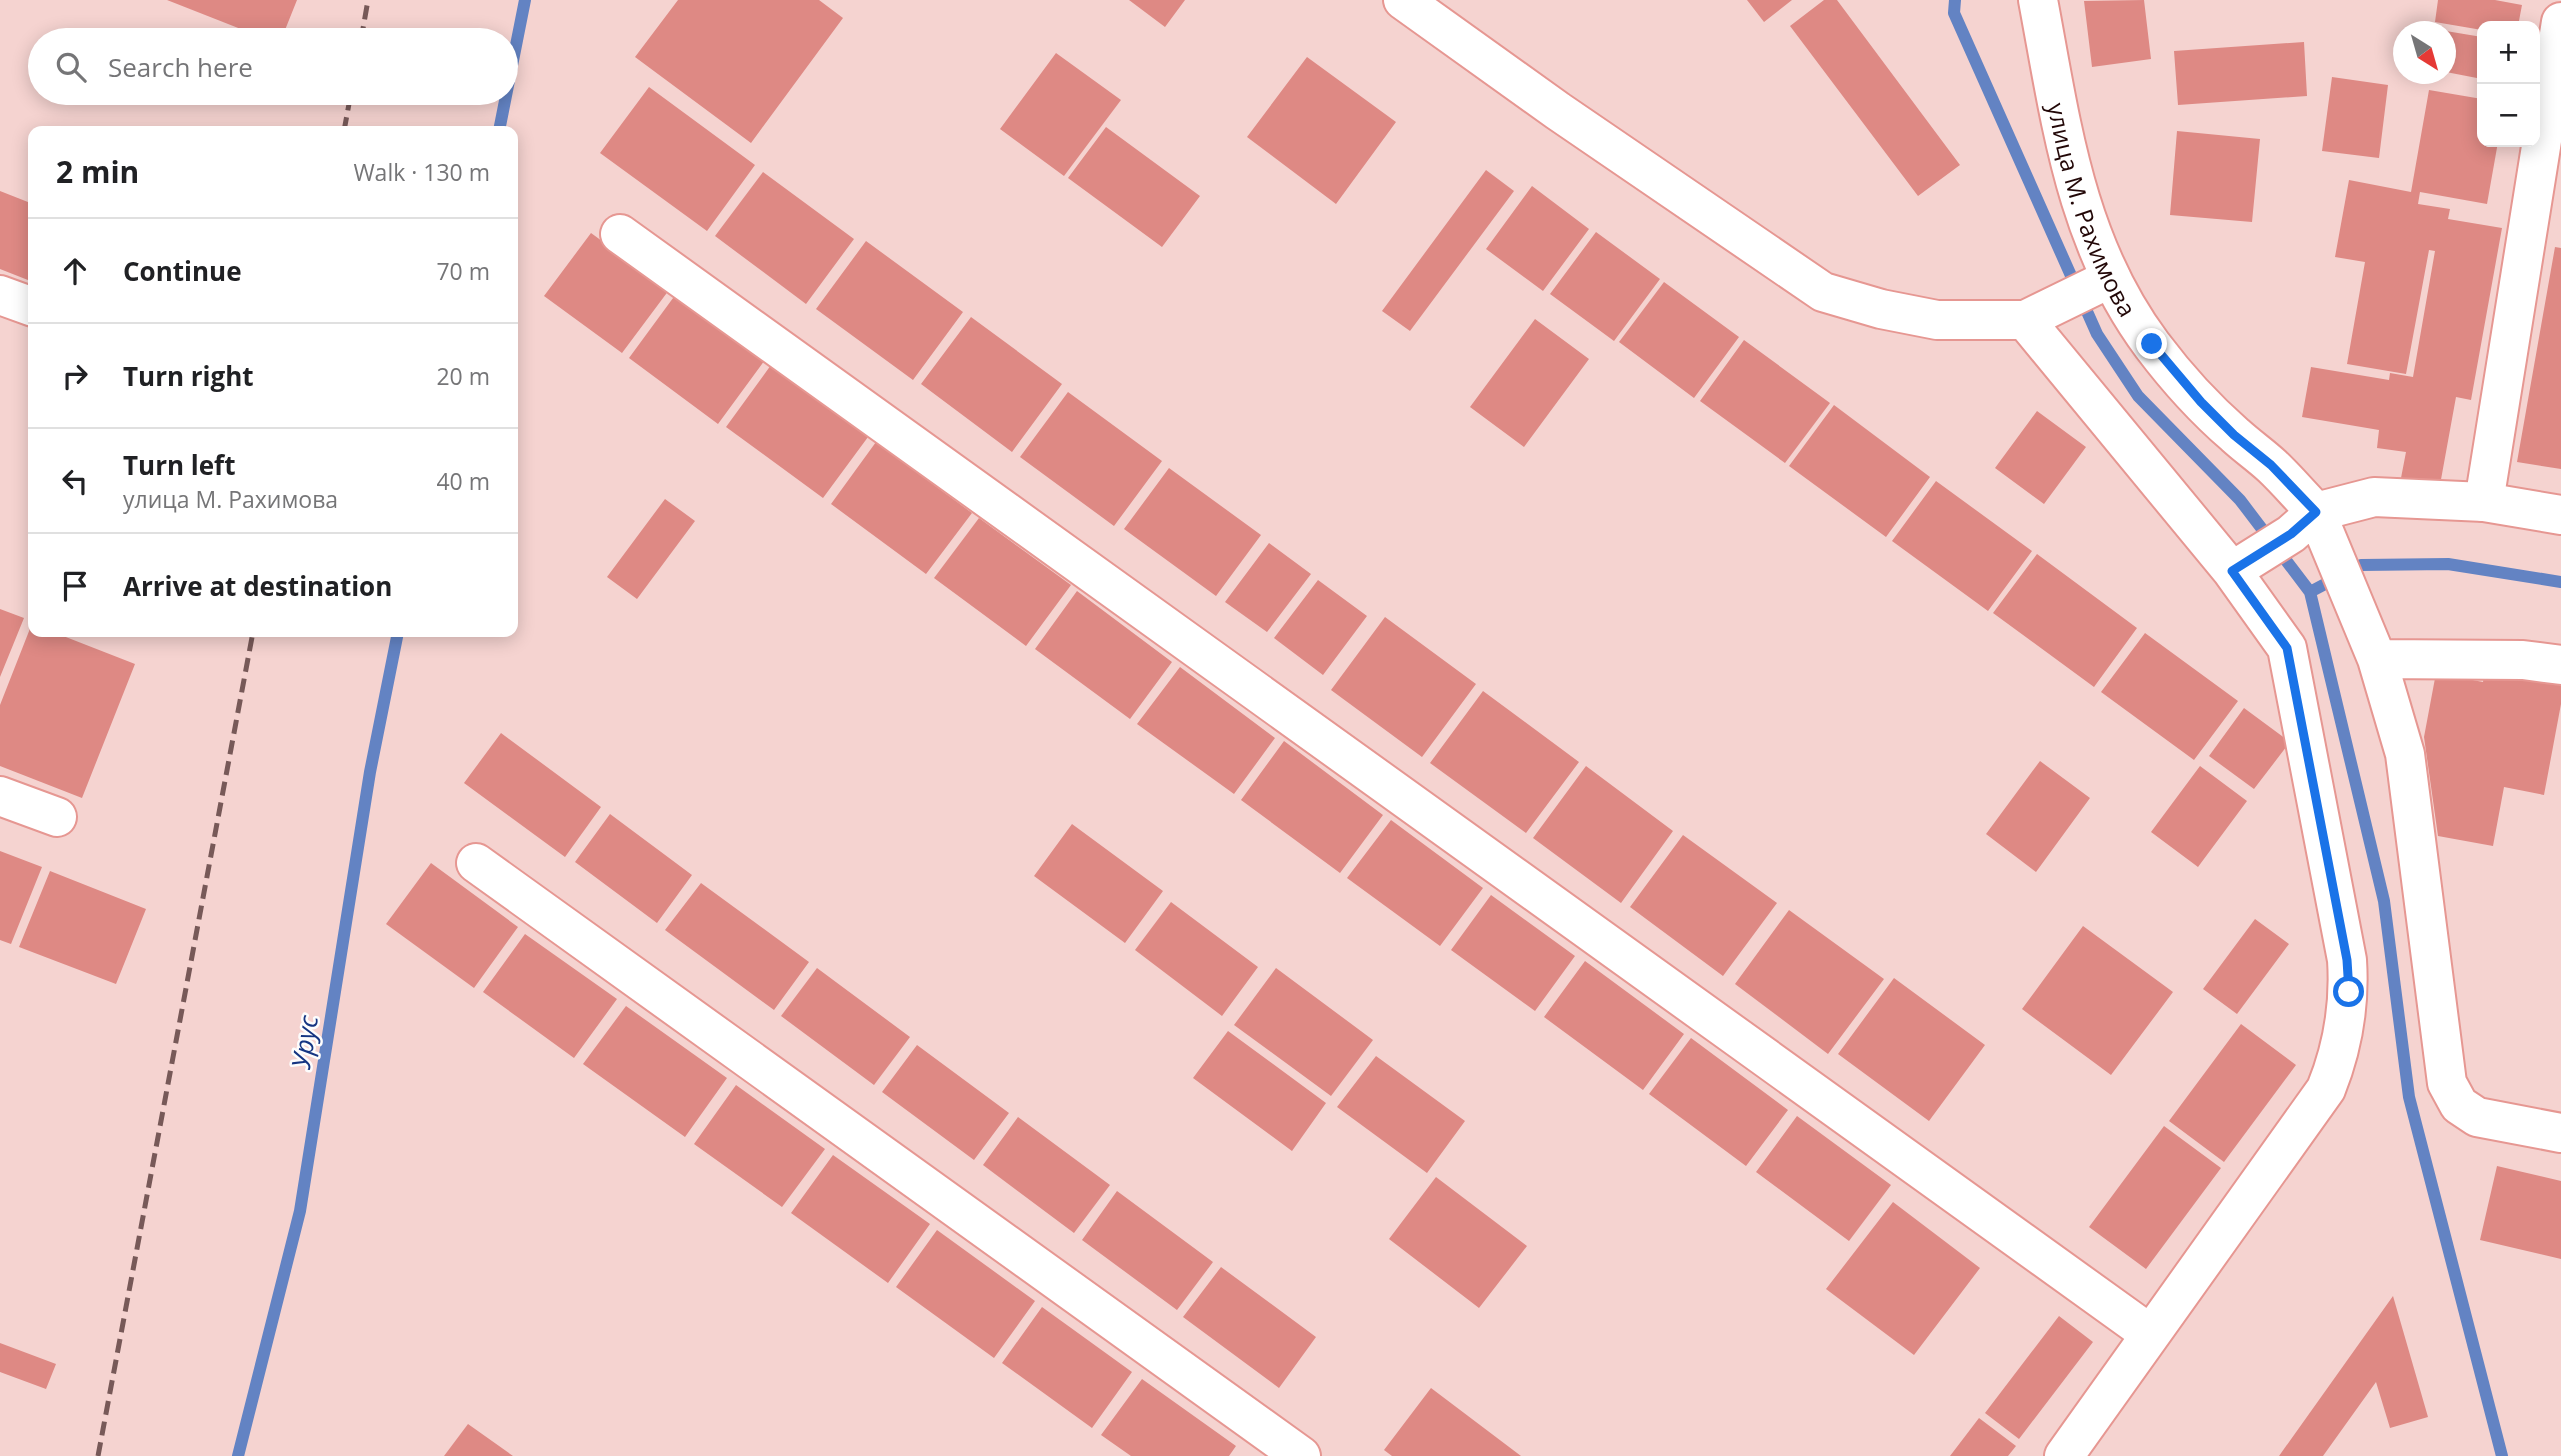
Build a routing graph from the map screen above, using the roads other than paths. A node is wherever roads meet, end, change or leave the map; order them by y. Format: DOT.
graph roads {
  1 [pos="1403,0"];
  2 [pos="2038,0"];
  3 [pos="2561,22"];
  4 [pos="2547,204"];
  5 [pos="620,234"];
  6 [pos="2111,278"];
  7 [pos="0,295"];
  8 [pos="28,305"];
  9 [pos="2025,320"];
  10 [pos="2484,502"];
  11 [pos="2561,515"];
  12 [pos="2304,523"];
  13 [pos="2232,571"];
  14 [pos="2376,659"];
  15 [pos="2561,665"];
  16 [pos="0,796"];
  17 [pos="57,817"];
  18 [pos="476,863"];
  19 [pos="2561,1133"];
  20 [pos="2150,1334"];
  21 [pos="1301,1456"];
  22 [pos="2064,1456"];
  1 -- 9 [label="street"];
  2 -- 6 [label="street, улица М. Рахимова"];
  3 -- 4 [label="street"];
  4 -- 10 [label="street"];
  5 -- 20 [label="street"];
  6 -- 9 [label="street"];
  6 -- 12 [label="street, улица М. Рахимова"];
  7 -- 8 [label="street"];
  9 -- 13 [label="street"];
  10 -- 11 [label="street"];
  10 -- 12 [label="street"];
  12 -- 13 [label="street"];
  12 -- 14 [label="street"];
  13 -- 20 [label="street"];
  14 -- 15 [label="street"];
  14 -- 19 [label="street"];
  16 -- 17 [label="street"];
  18 -- 21 [label="street"];
  20 -- 22 [label="street"];
}
